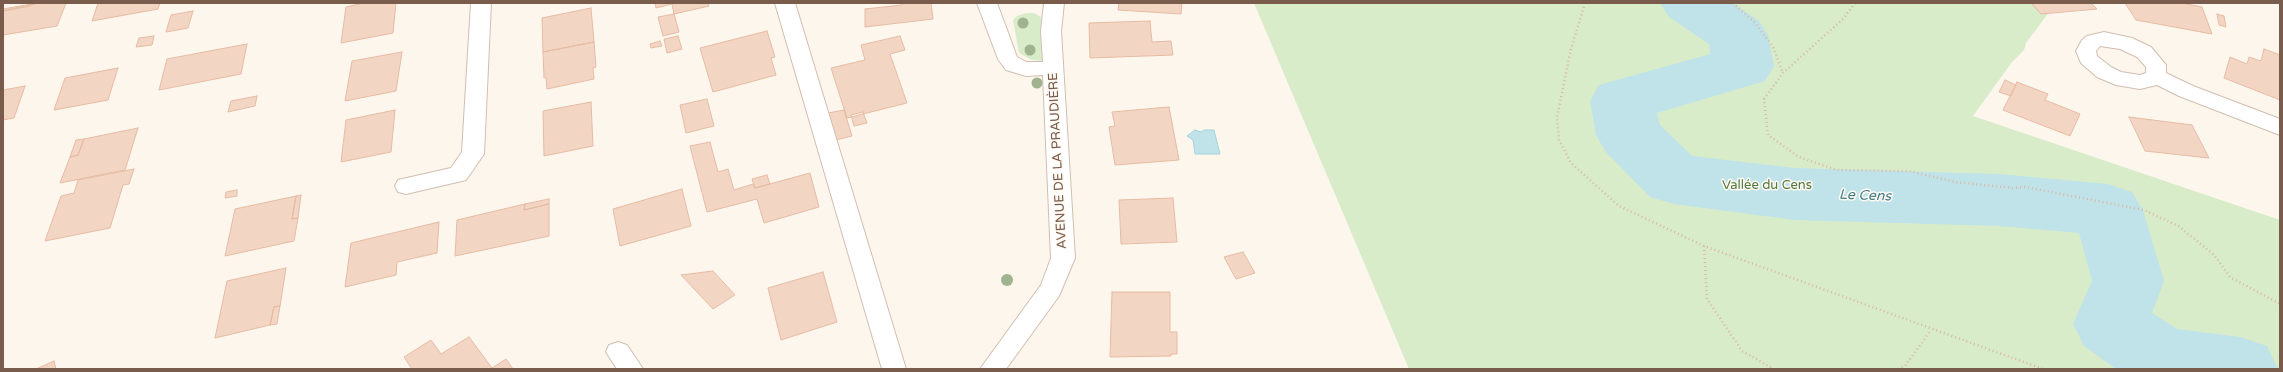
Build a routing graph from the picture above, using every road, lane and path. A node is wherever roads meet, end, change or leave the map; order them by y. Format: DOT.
graph roads {
  1 [pos="481,3"];
  2 [pos="785,3"];
  3 [pos="987,3"];
  4 [pos="1054,3"];
  5 [pos="1585,3"];
  6 [pos="1733,3"];
  7 [pos="1855,3"];
  8 [pos="1053,68"];
  9 [pos="1783,73"];
  10 [pos="2156,76"];
  11 [pos="2280,127"];
  12 [pos="406,186"];
  13 [pos="1704,246"];
  14 [pos="2280,304"];
  15 [pos="1931,330"];
  16 [pos="894,369"];
  17 [pos="992,369"];
  18 [pos="1774,369"];
  19 [pos="1898,369"];
  20 [pos="2043,369"];
  1 -- 12 [label="street"];
  2 -- 16 [label="street"];
  3 -- 8 [label="street"];
  4 -- 8 [label="street, AVENUE DE LA PRAUDIÈRE"];
  5 -- 13 [label="path"];
  6 -- 9 [label="path"];
  7 -- 9 [label="path"];
  8 -- 17 [label="street, AVENUE DE LA PRAUDIÈRE"];
  9 -- 14 [label="path"];
  10 -- 11 [label="street"];
  13 -- 15 [label="path"];
  13 -- 18 [label="path"];
  15 -- 19 [label="path"];
  15 -- 20 [label="path"];
}
